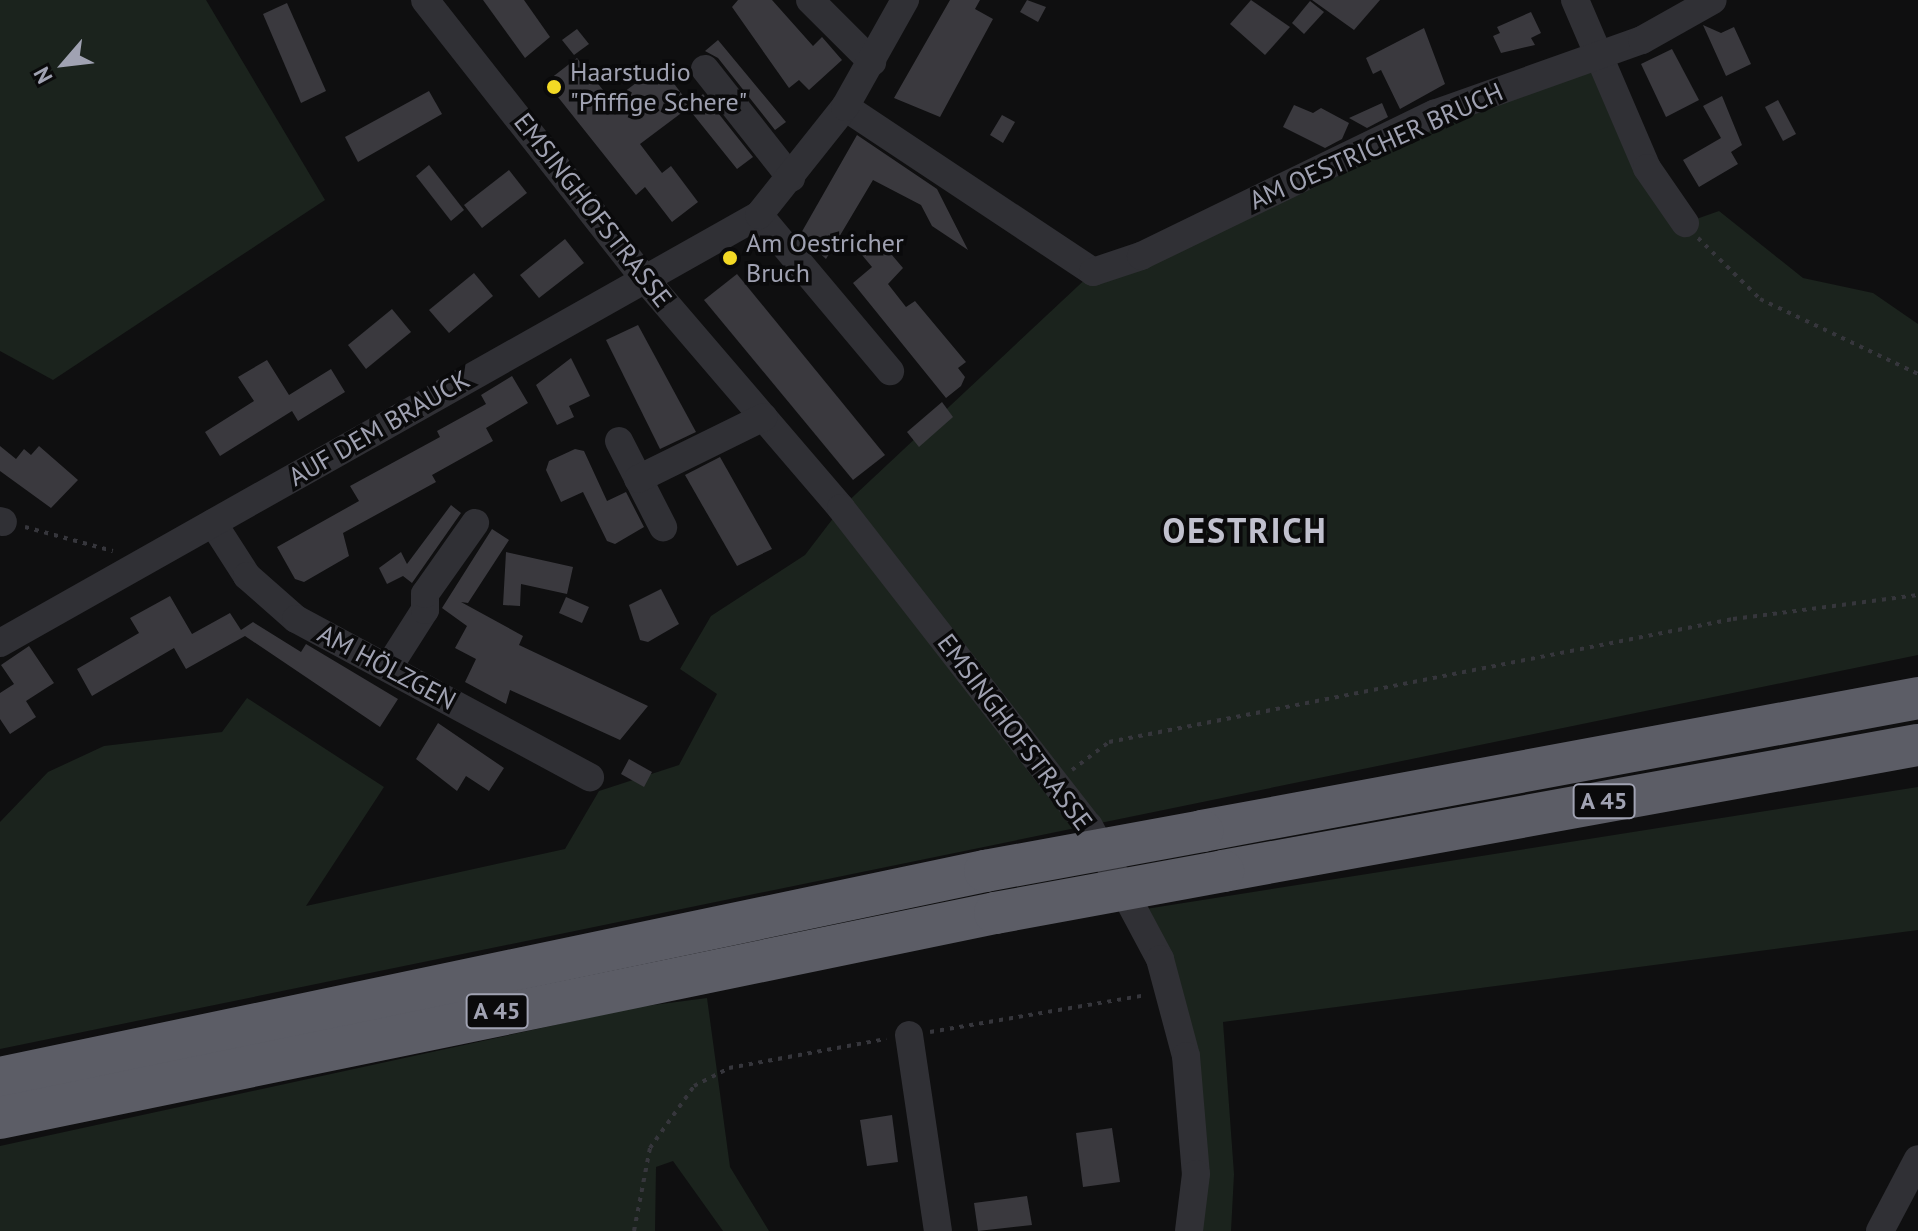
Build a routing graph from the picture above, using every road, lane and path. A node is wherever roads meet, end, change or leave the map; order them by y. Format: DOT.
graph roads {
  1 [pos="425,0"];
  2 [pos="810,0"];
  3 [pos="905,0"];
  4 [pos="1575,0"];
  5 [pos="1713,0"];
  6 [pos="1599,57"];
  7 [pos="872,62"];
  8 [pos="705,69"];
  9 [pos="845,107"];
  10 [pos="791,178"];
  11 [pos="759,215"];
  12 [pos="1685,223"];
  13 [pos="644,278"];
  14 [pos="890,371"];
  15 [pos="1918,374"];
  16 [pos="764,417"];
  17 [pos="619,441"];
  18 [pos="638,479"];
  19 [pos="2,521"];
  20 [pos="213,523"];
  21 [pos="475,523"];
  22 [pos="663,527"];
  23 [pos="139,561"];
  24 [pos="1918,595"];
  25 [pos="0,643"];
  26 [pos="388,668"];
  27 [pos="1918,682"];
  28 [pos="1918,698"];
  29 [pos="1841,710"];
  30 [pos="1918,745"];
  31 [pos="1841,760"];
  32 [pos="1918,761"];
  33 [pos="590,777"];
  34 [pos="1057,781"];
  35 [pos="1168,990"];
  36 [pos="909,1035"];
  37 [pos="0,1078"];
  38 [pos="0,1118"];
  39 [pos="1918,1159"];
  40 [pos="634,1231"];
  41 [pos="938,1231"];
  42 [pos="1189,1231"];
  43 [pos="1880,1231"];
  1 -- 13 [label="street, EMSINGHOFSTRASSE"];
  2 -- 7 [label="street"];
  3 -- 7 [label="street, AUF DEM BRAUCK"];
  4 -- 6 [label="street"];
  5 -- 6 [label="street, AM OESTRICHER BRUCH"];
  6 -- 9 [label="street, AM OESTRICHER BRUCH"];
  6 -- 12 [label="street"];
  7 -- 9 [label="street, AUF DEM BRAUCK"];
  8 -- 10 [label="street"];
  9 -- 10 [label="street, AUF DEM BRAUCK"];
  10 -- 11 [label="street, AUF DEM BRAUCK"];
  11 -- 13 [label="street, AUF DEM BRAUCK"];
  11 -- 14 [label="street"];
  12 -- 15 [label="path"];
  13 -- 16 [label="street, EMSINGHOFSTRASSE"];
  13 -- 20 [label="street, AUF DEM BRAUCK"];
  16 -- 18 [label="street"];
  16 -- 34 [label="street, EMSINGHOFSTRASSE"];
  17 -- 18 [label="street"];
  18 -- 22 [label="street"];
  19 -- 23 [label="path"];
  20 -- 23 [label="street, AUF DEM BRAUCK"];
  20 -- 26 [label="street, AM HÖLZGEN"];
  21 -- 26 [label="street"];
  23 -- 25 [label="street, AUF DEM BRAUCK"];
  24 -- 34 [label="path"];
  26 -- 33 [label="street, AM HÖLZGEN"];
  27 -- 29 [label="highway"];
  28 -- 29 [label="highway, A 45"];
  29 -- 37 [label="highway, A 45, bridge"];
  30 -- 31 [label="highway, A 45"];
  31 -- 32 [label="highway"];
  31 -- 38 [label="highway, A 45, bridge"];
  34 -- 35 [label="street, EMSINGHOFSTRASSE"];
  35 -- 36 [label="path"];
  35 -- 42 [label="street, EMSINGHOFSTRASSE"];
  36 -- 40 [label="path"];
  36 -- 41 [label="street"];
  39 -- 43 [label="street"];
}
